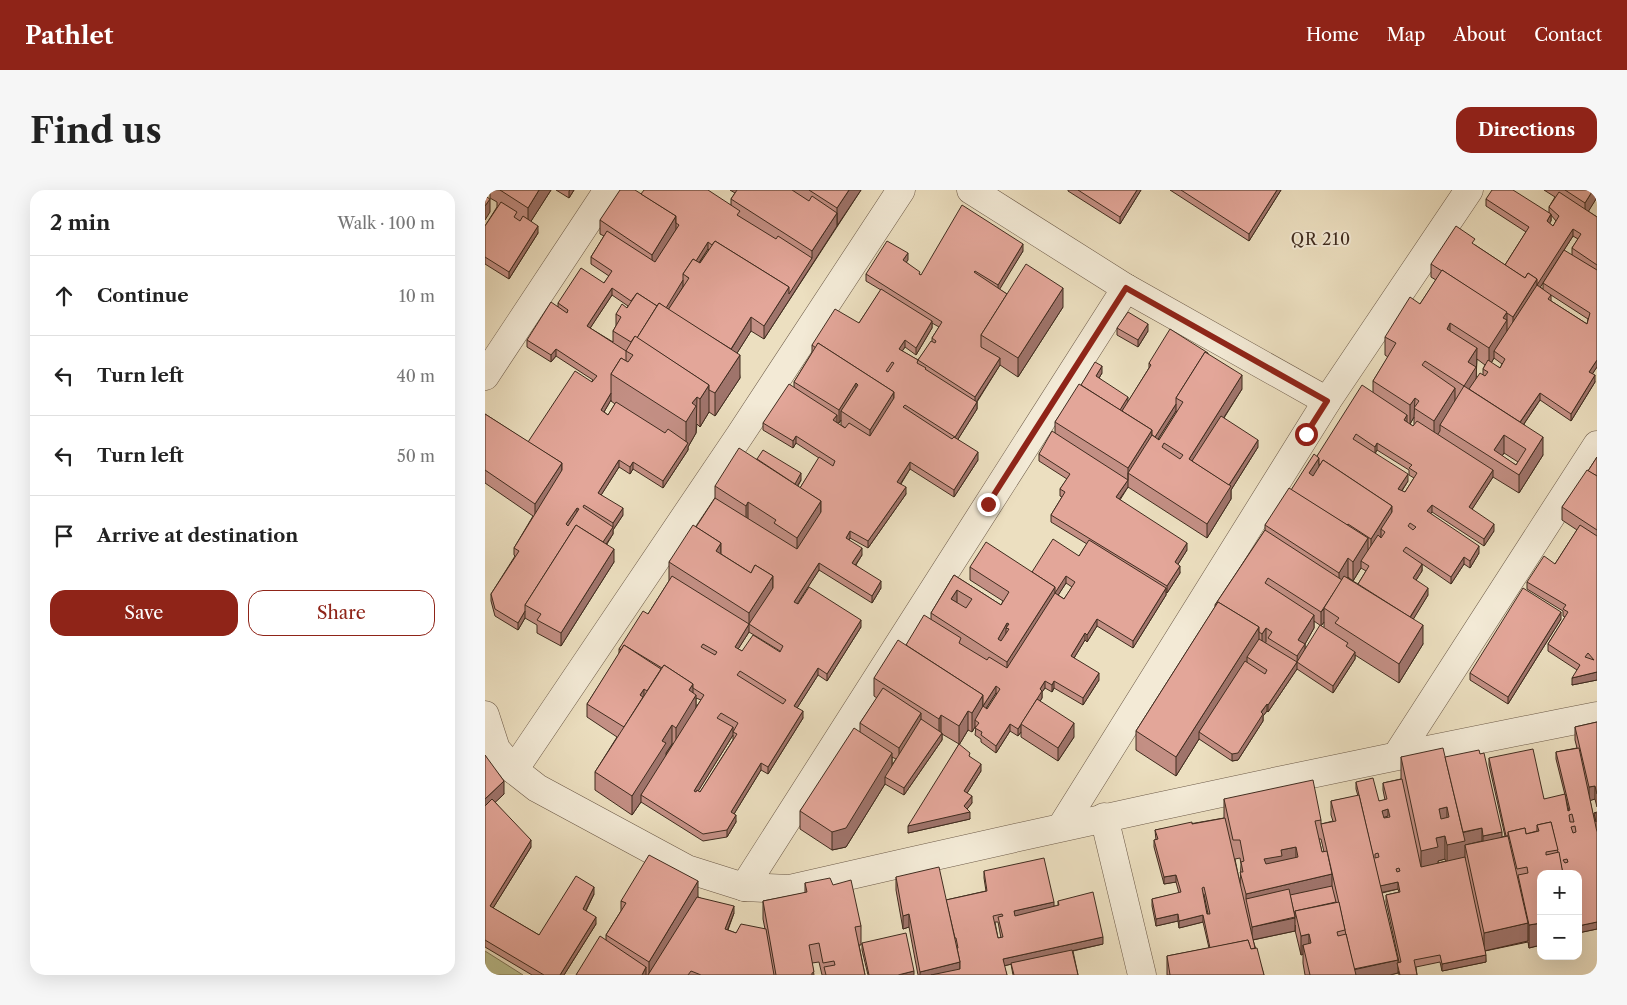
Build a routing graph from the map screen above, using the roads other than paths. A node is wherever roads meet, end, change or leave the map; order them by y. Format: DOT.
graph roads {
  1 [pos="608,190"];
  2 [pos="901,190"];
  3 [pos="971,190"];
  4 [pos="1469,190"];
  5 [pos="1126,288"];
  6 [pos="485,376"];
  7 [pos="1327,401"];
  8 [pos="1597,445"];
  9 [pos="485,716"];
  10 [pos="1597,716"];
  11 [pos="1397,755"];
  12 [pos="514,770"];
  13 [pos="1104,817"];
  14 [pos="1062,826"];
  15 [pos="744,887"];
  16 [pos="1142,975"];
  1 -- 6 [label="street"];
  2 -- 12 [label="street"];
  3 -- 5 [label="street"];
  4 -- 7 [label="street"];
  5 -- 7 [label="street"];
  5 -- 15 [label="street"];
  7 -- 14 [label="street"];
  8 -- 11 [label="street"];
  9 -- 12 [label="street"];
  10 -- 11 [label="street"];
  11 -- 13 [label="street"];
  12 -- 15 [label="street"];
  13 -- 14 [label="street"];
  13 -- 16 [label="street"];
  14 -- 15 [label="street"];
}
